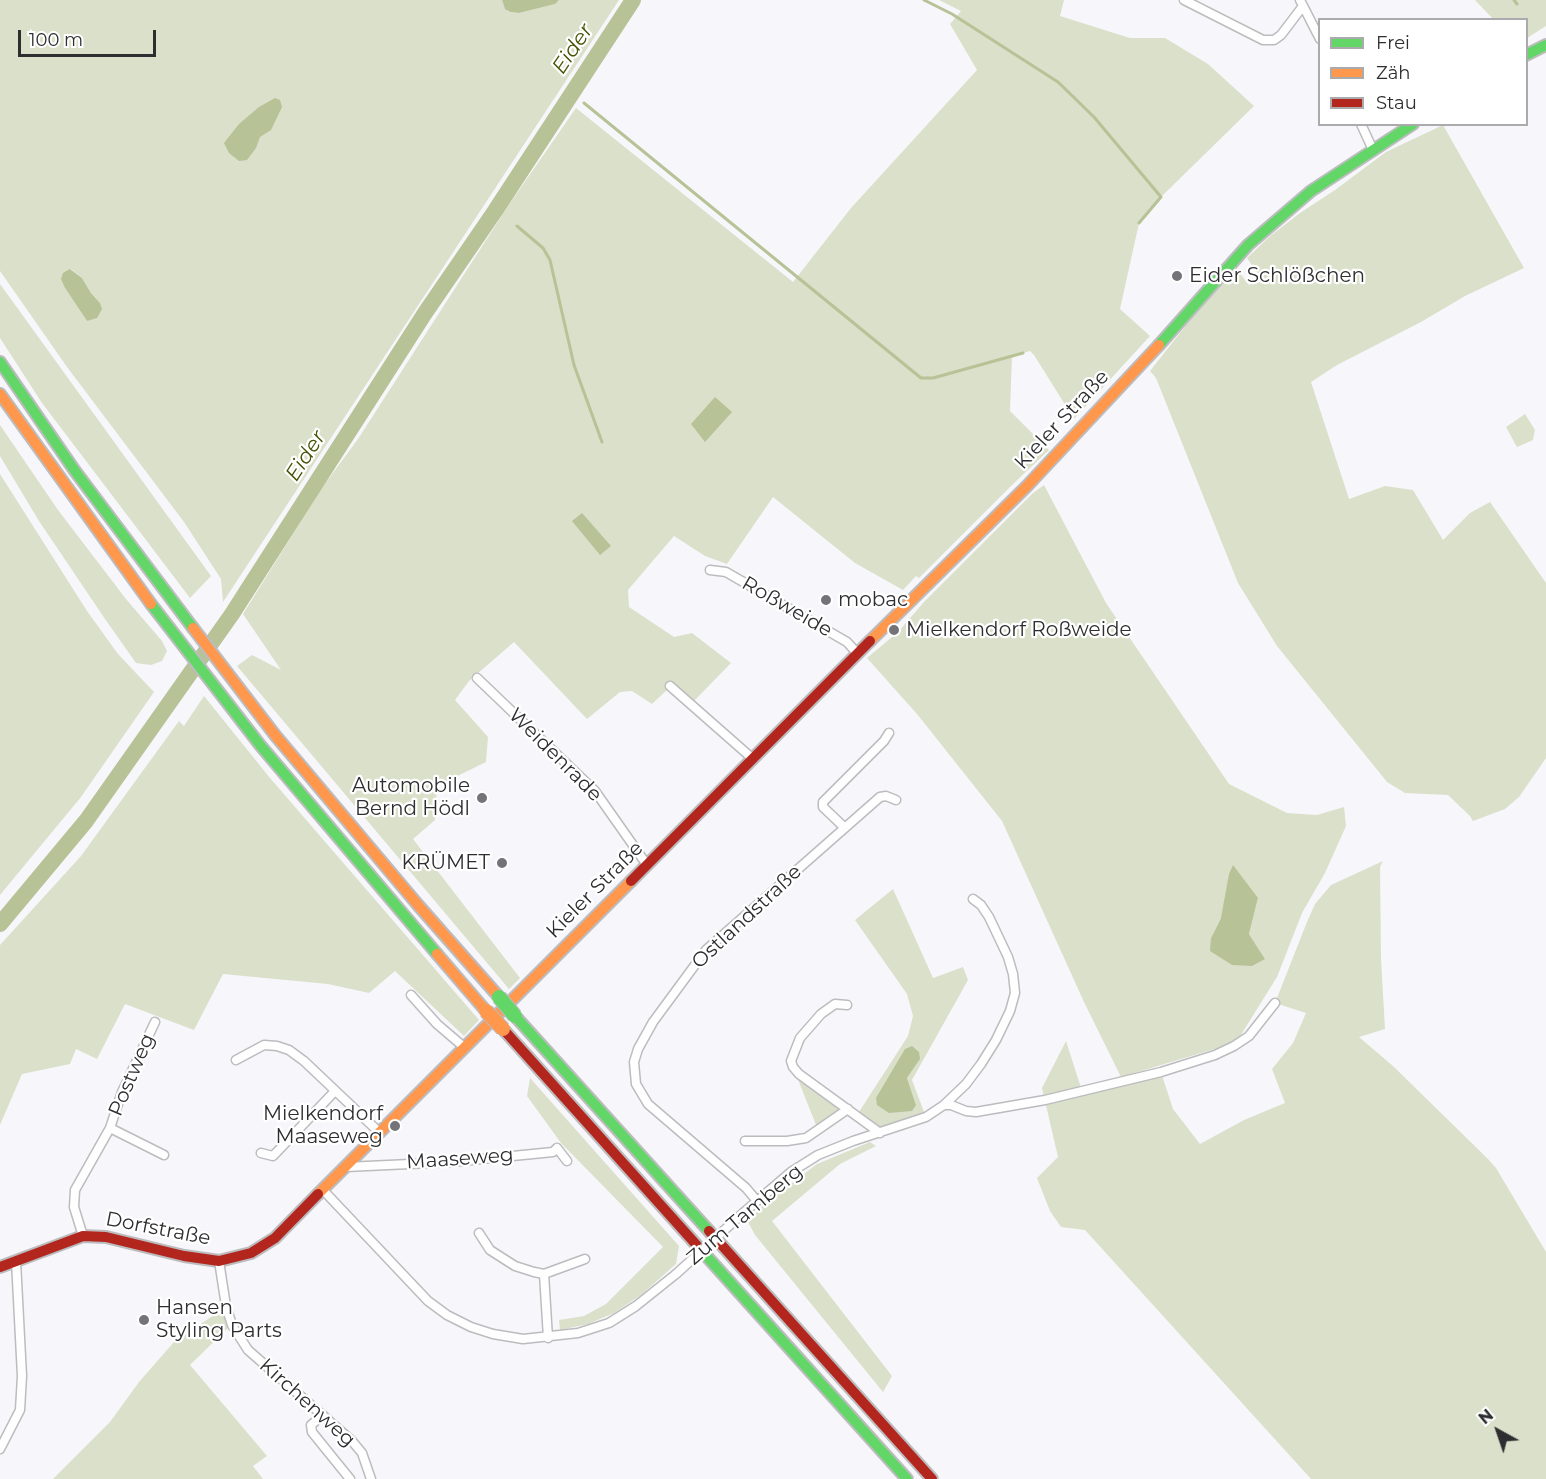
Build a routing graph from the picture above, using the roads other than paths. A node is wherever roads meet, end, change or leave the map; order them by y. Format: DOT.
graph roads {
  1 [pos="1184,0"];
  2 [pos="1302,3"];
  3 [pos="1318,35"];
  4 [pos="1546,45"];
  5 [pos="1528,54"];
  6 [pos="1362,126"];
  7 [pos="1410,126"];
  8 [pos="1373,150"];
  9 [pos="0,362"];
  10 [pos="0,394"];
  11 [pos="710,570"];
  12 [pos="858,654"];
  13 [pos="477,678"];
  14 [pos="670,686"];
  15 [pos="889,733"];
  16 [pos="753,759"];
  17 [pos="896,800"];
  18 [pos="845,828"];
  19 [pos="647,865"];
  20 [pos="973,899"];
  21 [pos="411,995"];
  22 [pos="1275,1003"];
  23 [pos="847,1005"];
  24 [pos="155,1022"];
  25 [pos="465,1048"];
  26 [pos="236,1060"];
  27 [pos="335,1091"];
  28 [pos="944,1104"];
  29 [pos="848,1108"];
  30 [pos="110,1128"];
  31 [pos="880,1133"];
  32 [pos="377,1136"];
  33 [pos="745,1141"];
  34 [pos="261,1153"];
  35 [pos="164,1155"];
  36 [pos="567,1161"];
  37 [pos="346,1167"];
  38 [pos="322,1190"];
  39 [pos="757,1201"];
  40 [pos="479,1233"];
  41 [pos="83,1236"];
  42 [pos="585,1259"];
  43 [pos="16,1261"];
  44 [pos="219,1261"];
  45 [pos="0,1267"];
  46 [pos="544,1274"];
  47 [pos="548,1338"];
  48 [pos="323,1415"];
  49 [pos="0,1449"];
  50 [pos="350,1479"];
  51 [pos="370,1479"];
  52 [pos="907,1479"];
  53 [pos="932,1479"];
  1 -- 2 [label="street"];
  2 -- 3 [label="street"];
  4 -- 5 [label="main road"];
  6 -- 8 [label="street"];
  7 -- 8 [label="main road, Kieler Straße"];
  8 -- 12 [label="main road, Kieler Straße"];
  9 -- 53 [label="main road, bridge"];
  10 -- 52 [label="main road, bridge"];
  11 -- 12 [label="street, Roßweide"];
  12 -- 16 [label="main road, Kieler Straße"];
  13 -- 19 [label="street, Weidenrade"];
  14 -- 16 [label="street"];
  15 -- 18 [label="street"];
  16 -- 19 [label="main road, Kieler Straße"];
  17 -- 18 [label="street, Ostlandstraße"];
  18 -- 39 [label="street, Ostlandstraße"];
  19 -- 25 [label="main road, Kieler Straße"];
  20 -- 28 [label="street, Zum Tamberg"];
  21 -- 25 [label="street"];
  22 -- 28 [label="street"];
  23 -- 29 [label="street"];
  24 -- 30 [label="street, Postweg"];
  25 -- 32 [label="main road, Kieler Straße"];
  26 -- 27 [label="street"];
  27 -- 32 [label="street"];
  27 -- 34 [label="street"];
  28 -- 31 [label="street, Zum Tamberg"];
  29 -- 31 [label="street"];
  29 -- 33 [label="street"];
  30 -- 35 [label="street, Postweg"];
  30 -- 41 [label="street, Postweg"];
  31 -- 39 [label="street, Zum Tamberg"];
  32 -- 37 [label="main road, Dorfstraße"];
  36 -- 37 [label="street, Maaseweg"];
  37 -- 38 [label="main road, Dorfstraße"];
  38 -- 44 [label="main road, Dorfstraße"];
  38 -- 47 [label="street, Zum Tamberg"];
  39 -- 47 [label="street, Zum Tamberg, bridge"];
  40 -- 46 [label="street"];
  41 -- 43 [label="main road, Dorfstraße"];
  41 -- 44 [label="main road, Dorfstraße"];
  42 -- 46 [label="street"];
  43 -- 45 [label="main road, Dorfstraße"];
  43 -- 49 [label="street"];
  44 -- 48 [label="street, Kirchenweg"];
  46 -- 47 [label="street"];
  48 -- 50 [label="street"];
  48 -- 51 [label="street, Kirchenweg"];
}
